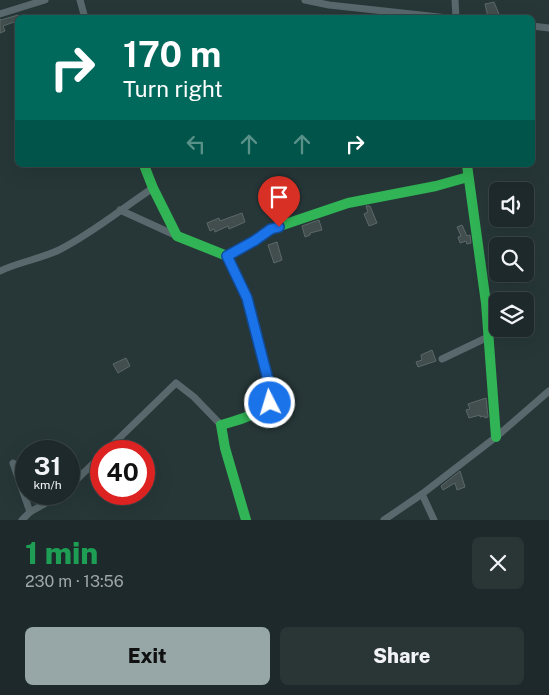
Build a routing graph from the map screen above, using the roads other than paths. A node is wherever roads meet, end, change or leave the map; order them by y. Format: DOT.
graph roads {
  1 [pos="45,0"];
  2 [pos="80,0"];
  3 [pos="305,0"];
  4 [pos="455,0"];
  5 [pos="0,14"];
  6 [pos="83,15"];
  7 [pos="421,15"];
  8 [pos="456,15"];
  9 [pos="535,26"];
  10 [pos="549,28"];
  11 [pos="145,167"];
  12 [pos="467,167"];
  13 [pos="468,177"];
  14 [pos="153,188"];
  15 [pos="120,210"];
  16 [pos="176,236"];
  17 [pos="227,256"];
  18 [pos="0,271"];
  19 [pos="488,337"];
  20 [pos="442,359"];
  21 [pos="549,391"];
  22 [pos="221,425"];
  23 [pos="496,437"];
  24 [pos="117,440"];
  25 [pos="13,463"];
  26 [pos="90,467"];
  27 [pos="80,476"];
  28 [pos="422,494"];
  29 [pos="42,505"];
  30 [pos="30,512"];
  31 [pos="22,520"];
  32 [pos="246,520"];
  33 [pos="384,520"];
  34 [pos="434,520"];
  1 -- 5 [label="street"];
  2 -- 6 [label="street"];
  3 -- 7 [label="street"];
  4 -- 8 [label="street"];
  9 -- 10 [label="street"];
  11 -- 14 [label="street"];
  12 -- 13 [label="street"];
  13 -- 17 [label="street"];
  13 -- 19 [label="street"];
  14 -- 15 [label="street"];
  14 -- 16 [label="street"];
  15 -- 16 [label="street"];
  15 -- 18 [label="street"];
  16 -- 17 [label="street"];
  17 -- 22 [label="street"];
  19 -- 20 [label="street"];
  19 -- 23 [label="street"];
  21 -- 23 [label="street"];
  22 -- 24 [label="street"];
  22 -- 32 [label="street"];
  23 -- 28 [label="street"];
  25 -- 30 [label="street"];
  26 -- 27 [label="street"];
  28 -- 33 [label="street"];
  28 -- 34 [label="street"];
  29 -- 30 [label="street"];
  30 -- 31 [label="street"];
}
